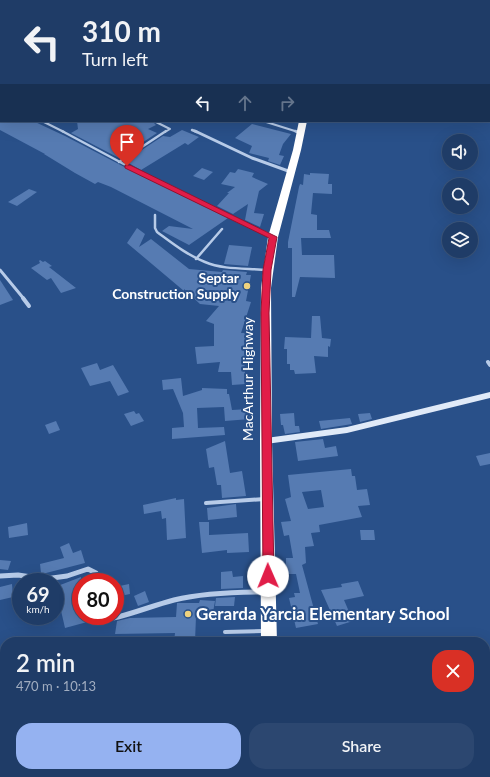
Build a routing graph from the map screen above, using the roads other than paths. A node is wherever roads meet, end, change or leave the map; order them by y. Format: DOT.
graph roads {
  1 [pos="44,122"];
  2 [pos="156,122"];
  3 [pos="270,122"];
  4 [pos="302,127"];
  5 [pos="192,130"];
  6 [pos="119,162"];
  7 [pos="291,172"];
  8 [pos="155,215"];
  9 [pos="222,229"];
  10 [pos="273,237"];
  11 [pos="196,259"];
  12 [pos="0,270"];
  13 [pos="267,270"];
  14 [pos="29,306"];
  15 [pos="490,395"];
  16 [pos="266,441"];
  17 [pos="267,499"];
  18 [pos="206,503"];
  19 [pos="76,573"];
  20 [pos="96,573"];
  21 [pos="72,574"];
  22 [pos="0,576"];
  23 [pos="269,592"];
  24 [pos="124,615"];
  25 [pos="225,632"];
  26 [pos="269,636"];
  1 -- 6 [label="lane"];
  2 -- 6 [label="lane"];
  3 -- 4 [label="lane"];
  4 -- 7 [label="highway, MacArthur Highway"];
  5 -- 7 [label="street"];
  6 -- 10 [label="lane"];
  7 -- 10 [label="highway, MacArthur Highway"];
  8 -- 11 [label="lane"];
  9 -- 11 [label="lane"];
  10 -- 13 [label="highway, MacArthur Highway"];
  11 -- 13 [label="lane"];
  12 -- 14 [label="street"];
  13 -- 16 [label="highway, MacArthur Highway"];
  15 -- 16 [label="street"];
  16 -- 17 [label="highway, MacArthur Highway"];
  17 -- 18 [label="street"];
  17 -- 23 [label="highway, MacArthur Highway"];
  19 -- 20 [label="street"];
  21 -- 22 [label="street"];
  23 -- 24 [label="street"];
  23 -- 26 [label="highway, MacArthur Highway"];
  25 -- 26 [label="lane"];
}
